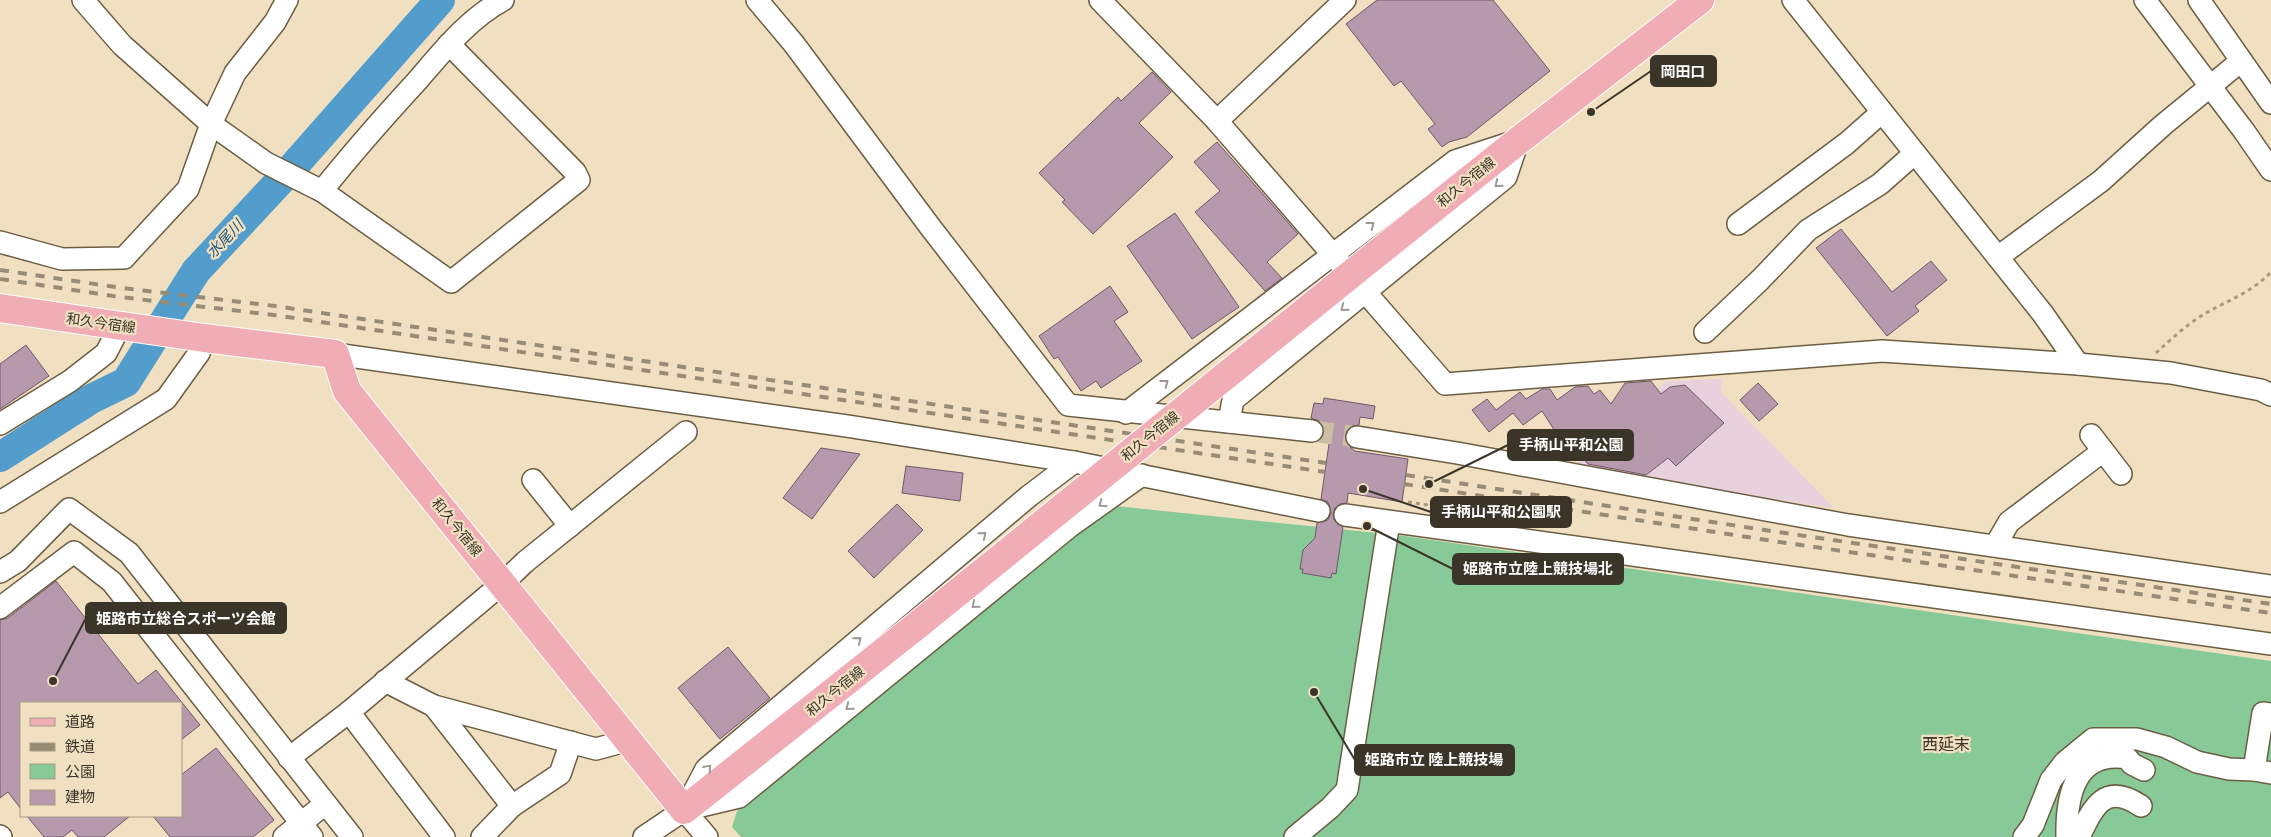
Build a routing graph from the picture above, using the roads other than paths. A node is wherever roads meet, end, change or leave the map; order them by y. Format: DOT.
graph roads {
  1 [pos="83,0"];
  2 [pos="287,0"];
  3 [pos="503,0"];
  4 [pos="757,0"];
  5 [pos="1346,0"];
  6 [pos="1700,0"];
  7 [pos="1793,0"];
  8 [pos="2145,0"];
  9 [pos="2199,0"];
  10 [pos="1104,2"];
  11 [pos="449,44"];
  12 [pos="2241,61"];
  13 [pos="2210,86"];
  14 [pos="2268,94"];
  15 [pos="1882,112"];
  16 [pos="1216,121"];
  17 [pos="211,124"];
  18 [pos="1518,141"];
  19 [pos="1914,154"];
  20 [pos="2271,170"];
  21 [pos="322,191"];
  22 [pos="1738,224"];
  23 [pos="0,242"];
  24 [pos="1332,255"];
  25 [pos="1998,257"];
  26 [pos="1359,282"];
  27 [pos="0,308"];
  28 [pos="120,326"];
  29 [pos="1705,332"];
  30 [pos="204,338"];
  31 [pos="335,354"];
  32 [pos="2078,364"];
  33 [pos="2271,395"];
  34 [pos="1126,413"];
  35 [pos="1229,422"];
  36 [pos="0,424"];
  37 [pos="1312,431"];
  38 [pos="686,432"];
  39 [pos="1358,438"];
  40 [pos="1074,462"];
  41 [pos="2121,474"];
  42 [pos="1142,475"];
  43 [pos="533,480"];
  44 [pos="0,502"];
  45 [pos="1319,511"];
  46 [pos="1345,515"];
  47 [pos="570,526"];
  48 [pos="1389,527"];
  49 [pos="1995,546"];
  50 [pos="0,572"];
  51 [pos="503,584"];
  52 [pos="2271,586"];
  53 [pos="0,608"];
  54 [pos="2271,644"];
  55 [pos="385,681"];
  56 [pos="434,706"];
  57 [pos="349,712"];
  58 [pos="2271,714"];
  59 [pos="629,740"];
  60 [pos="571,742"];
  61 [pos="289,758"];
  62 [pos="2144,770"];
  63 [pos="2262,771"];
  64 [pos="325,804"];
  65 [pos="512,806"];
  66 [pos="2141,806"];
  67 [pos="684,810"];
  68 [pos="306,830"];
  69 [pos="284,837"];
  70 [pos="352,837"];
  71 [pos="444,837"];
  72 [pos="482,837"];
  73 [pos="644,837"];
  74 [pos="707,837"];
  75 [pos="1295,837"];
  76 [pos="2024,837"];
  77 [pos="2067,837"];
  78 [pos="2079,837"];
  1 -- 17 [label="street"];
  2 -- 17 [label="street"];
  3 -- 11 [label="street"];
  4 -- 34 [label="street"];
  5 -- 16 [label="street"];
  6 -- 18 [label="main road, 和久今宿線"];
  7 -- 15 [label="street"];
  8 -- 13 [label="street"];
  9 -- 12 [label="street"];
  10 -- 16 [label="street"];
  11 -- 21 [label="street"];
  11 -- 21 [label="street"];
  12 -- 13 [label="street"];
  12 -- 14 [label="street"];
  13 -- 20 [label="street"];
  13 -- 25 [label="street"];
  15 -- 19 [label="street"];
  15 -- 22 [label="street"];
  16 -- 24 [label="street"];
  17 -- 21 [label="street"];
  17 -- 23 [label="street"];
  24 -- 18 [label="street, one-way"];
  18 -- 26 [label="main road, 和久今宿線"];
  19 -- 25 [label="street"];
  19 -- 29 [label="street"];
  24 -- 26 [label="street"];
  34 -- 24 [label="street, one-way"];
  25 -- 32 [label="street"];
  26 -- 32 [label="street"];
  26 -- 35 [label="street, one-way"];
  26 -- 67 [label="main road, 和久今宿線, bridge"];
  27 -- 28 [label="main road, 和久今宿線"];
  28 -- 30 [label="main road, 和久今宿線"];
  28 -- 36 [label="street"];
  30 -- 31 [label="main road, 和久今宿線"];
  30 -- 44 [label="street"];
  31 -- 40 [label="street"];
  31 -- 51 [label="main road, 和久今宿線"];
  32 -- 33 [label="street"];
  34 -- 35 [label="street"];
  35 -- 37 [label="street"];
  38 -- 47 [label="street"];
  39 -- 49 [label="street"];
  40 -- 42 [label="street"];
  67 -- 40 [label="street, one-way"];
  41 -- 49 [label="street"];
  42 -- 45 [label="street"];
  42 -- 67 [label="street, one-way"];
  43 -- 47 [label="street"];
  46 -- 48 [label="street"];
  47 -- 51 [label="street"];
  48 -- 54 [label="street"];
  48 -- 75 [label="street"];
  49 -- 52 [label="street"];
  50 -- 61 [label="street"];
  51 -- 55 [label="street"];
  51 -- 59 [label="main road, 和久今宿線"];
  53 -- 68 [label="street"];
  55 -- 56 [label="street"];
  55 -- 57 [label="street"];
  56 -- 60 [label="street"];
  56 -- 65 [label="street"];
  57 -- 61 [label="street"];
  57 -- 71 [label="street"];
  58 -- 63 [label="street"];
  59 -- 60 [label="street"];
  59 -- 67 [label="main road, 和久今宿線"];
  60 -- 65 [label="street"];
  61 -- 64 [label="street"];
  62 -- 77 [label="street"];
  63 -- 76 [label="street"];
  64 -- 68 [label="street"];
  64 -- 70 [label="street"];
  65 -- 72 [label="street"];
  66 -- 78 [label="street"];
  67 -- 73 [label="street"];
  67 -- 74 [label="street"];
  68 -- 69 [label="street"];
}
